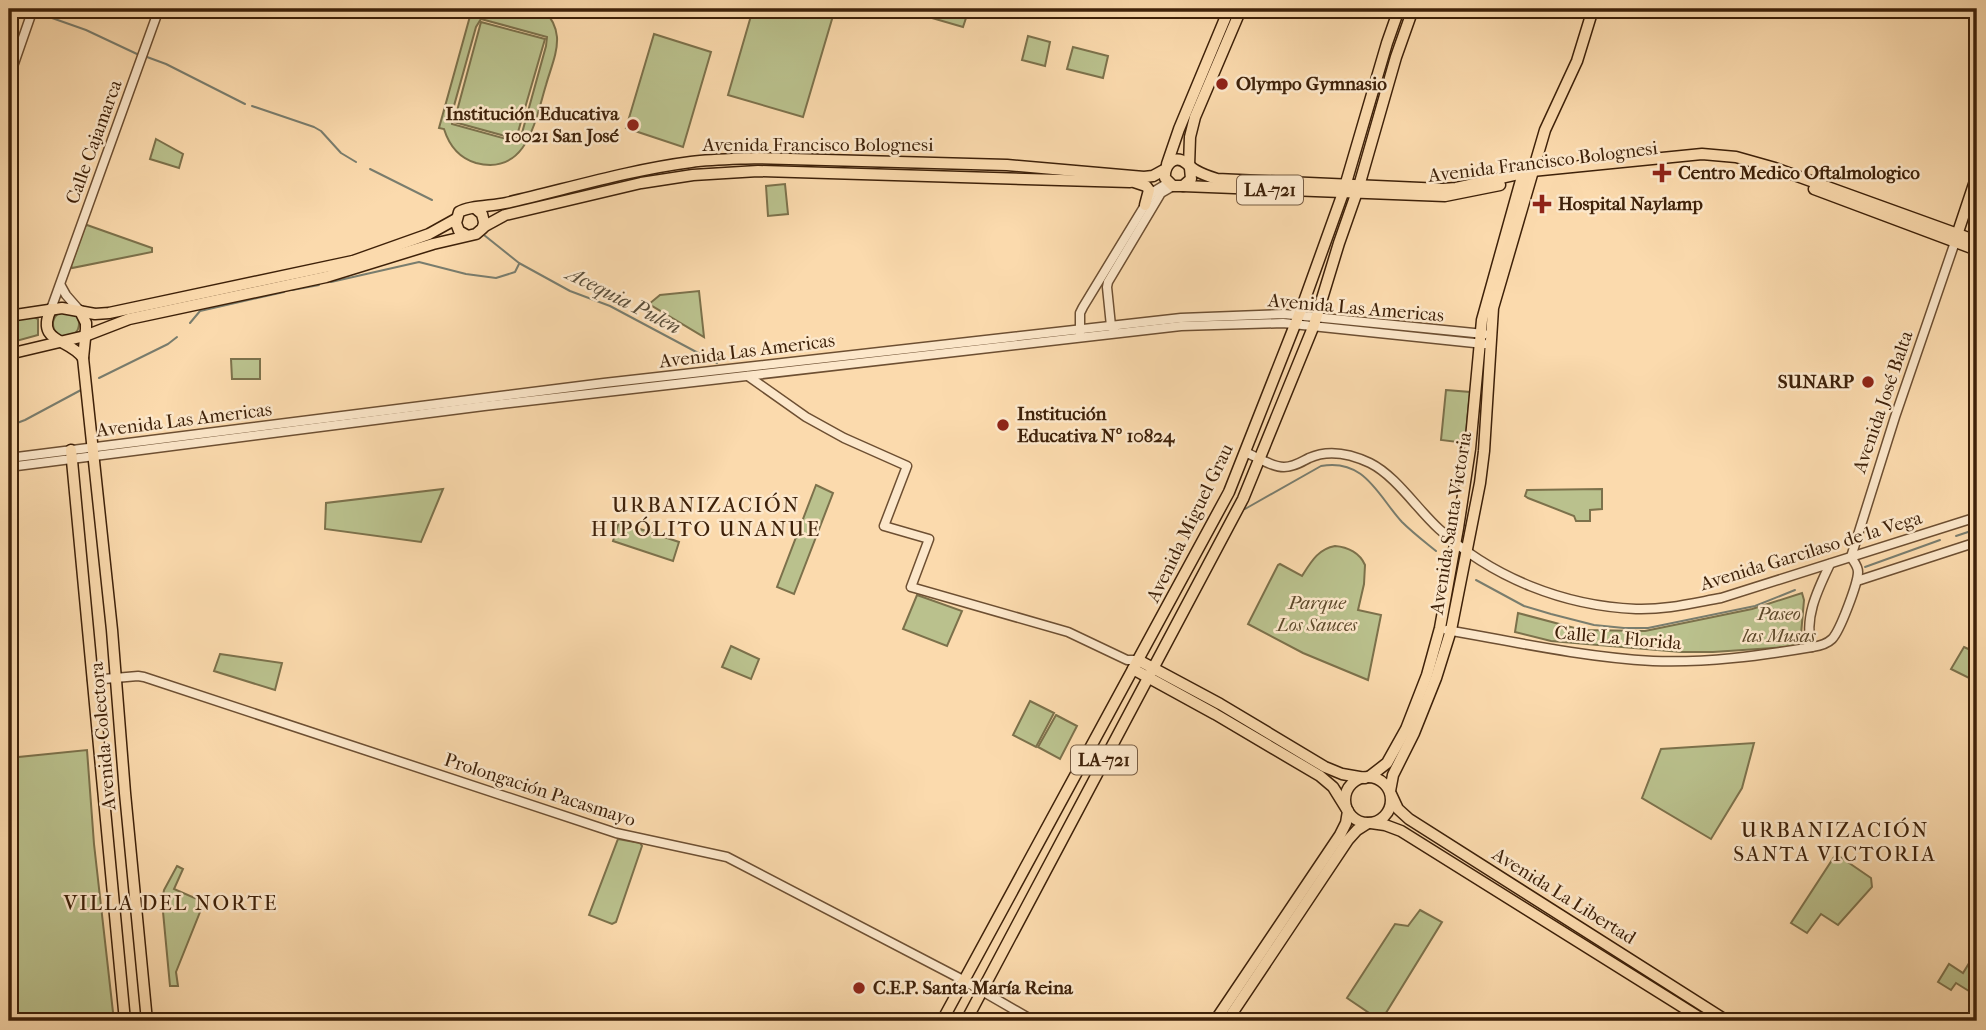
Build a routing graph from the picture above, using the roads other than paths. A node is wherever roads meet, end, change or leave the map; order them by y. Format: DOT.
graph roads {
  1 [pos="159,9"];
  2 [pos="1229,9"];
  3 [pos="1241,9"];
  4 [pos="1399,9"];
  5 [pos="1413,9"];
  6 [pos="1593,9"];
  7 [pos="32,11"];
  8 [pos="9,78"];
  9 [pos="1190,137"];
  10 [pos="1190,167"];
  11 [pos="1527,175"];
  12 [pos="1977,175"];
  13 [pos="1170,179"];
  14 [pos="1217,179"];
  15 [pos="1133,182"];
  16 [pos="1344,189"];
  17 [pos="1357,190"];
  18 [pos="1145,205"];
  19 [pos="475,208"];
  20 [pos="456,219"];
  21 [pos="483,227"];
  22 [pos="466,235"];
  23 [pos="1956,238"];
  24 [pos="1977,241"];
  25 [pos="1977,250"];
  26 [pos="61,286"];
  27 [pos="1094,289"];
  28 [pos="1107,295"];
  29 [pos="51,309"];
  30 [pos="80,311"];
  31 [pos="1080,313"];
  32 [pos="9,316"];
  33 [pos="1297,320"];
  34 [pos="1316,321"];
  35 [pos="1113,329"];
  36 [pos="1059,331"];
  37 [pos="1080,332"];
  38 [pos="85,336"];
  39 [pos="1485,339"];
  40 [pos="59,342"];
  41 [pos="9,354"];
  42 [pos="83,358"];
  43 [pos="741,367"];
  44 [pos="748,376"];
  45 [pos="92,452"];
  46 [pos="1245,452"];
  47 [pos="71,454"];
  48 [pos="9,458"];
  49 [pos="1260,458"];
  50 [pos="9,467"];
  51 [pos="1977,517"];
  52 [pos="1977,542"];
  53 [pos="1456,544"];
  54 [pos="1467,551"];
  55 [pos="1851,557"];
  56 [pos="1830,564"];
  57 [pos="1857,581"];
  58 [pos="1446,629"];
  59 [pos="1812,647"];
  60 [pos="1133,663"];
  61 [pos="1151,673"];
  62 [pos="116,678"];
  63 [pos="92,680"];
  64 [pos="1367,778"];
  65 [pos="1390,793"];
  66 [pos="1347,809"];
  67 [pos="1370,823"];
  68 [pos="964,980"];
  69 [pos="982,990"];
  70 [pos="125,1021"];
  71 [pos="147,1021"];
  72 [pos="942,1021"];
  73 [pos="966,1021"];
  74 [pos="1034,1021"];
  75 [pos="1215,1021"];
  76 [pos="1227,1021"];
  77 [pos="1705,1021"];
  78 [pos="1727,1021"];
  1 -- 26 [label="street, Calle Cajamarca"];
  2 -- 13 [label="main road"];
  3 -- 9 [label="main road"];
  4 -- 16 [label="main road, Avenida Miguel Grau"];
  5 -- 17 [label="main road, Avenida Miguel Grau"];
  6 -- 11 [label="main road, Avenida Santa Victoria"];
  7 -- 8 [label="street"];
  9 -- 10 [label="main road"];
  9 -- 14 [label="main road, LA-721"];
  10 -- 13 [label="main road"];
  10 -- 13 [label="main road, LA-721"];
  10 -- 14 [label="main road, Avenida Francisco Bolognesi / LA-721"];
  11 -- 17 [label="main road, Avenida Francisco Bolognesi"];
  11 -- 17 [label="main road, Avenida Francisco Bolognesi"];
  11 -- 23 [label="main road, Avenida Francisco Bolognesi"];
  11 -- 39 [label="main road, Avenida Santa Victoria"];
  12 -- 23 [label="main road, Avenida José Balta"];
  13 -- 15 [label="main road, Avenida Francisco Bolognesi"];
  13 -- 16 [label="main road, Avenida Francisco Bolognesi / LA-721"];
  13 -- 18 [label="street"];
  13 -- 19 [label="main road, Avenida Francisco Bolognesi"];
  13 -- 28 [label="street"];
  14 -- 16 [label="main road, Avenida Francisco Bolognesi / LA-721"];
  15 -- 18 [label="main road"];
  15 -- 21 [label="main road, Avenida Francisco Bolognesi"];
  16 -- 17 [label="main road, Avenida Francisco Bolognesi / LA-721"];
  16 -- 33 [label="main road, Avenida Miguel Grau / LA-721"];
  17 -- 34 [label="main road, Avenida Miguel Grau / LA-721"];
  18 -- 27 [label="street"];
  19 -- 20 [label="main road"];
  19 -- 21 [label="main road"];
  20 -- 22 [label="main road"];
  20 -- 30 [label="main road"];
  21 -- 22 [label="main road"];
  22 -- 38 [label="main road"];
  23 -- 24 [label="main road, Avenida Francisco Bolognesi"];
  23 -- 25 [label="main road, Avenida Francisco Bolognesi"];
  23 -- 55 [label="street, Avenida José Balta"];
  26 -- 29 [label="street, Calle Cajamarca"];
  26 -- 30 [label="street"];
  27 -- 28 [label="street"];
  27 -- 31 [label="street"];
  28 -- 35 [label="street"];
  29 -- 30 [label="main road"];
  29 -- 32 [label="main road"];
  29 -- 40 [label="main road"];
  30 -- 38 [label="main road"];
  31 -- 36 [label="street"];
  31 -- 37 [label="street"];
  33 -- 34 [label="street, Avenida Las Americas"];
  33 -- 35 [label="street, Avenida Las Americas"];
  33 -- 46 [label="main road, Avenida Miguel Grau / LA-721"];
  34 -- 39 [label="street, Avenida Las Americas"];
  34 -- 49 [label="main road, Avenida Miguel Grau / LA-721"];
  35 -- 37 [label="street, Avenida Las Americas"];
  36 -- 37 [label="street, Avenida Las Americas"];
  36 -- 43 [label="street, Avenida Las Americas"];
  37 -- 44 [label="street, Avenida Las Americas"];
  38 -- 40 [label="main road"];
  38 -- 42 [label="main road, Avenida Colectora"];
  39 -- 53 [label="main road, Avenida Santa Victoria"];
  39 -- 54 [label="main road, Avenida Santa Victoria"];
  40 -- 41 [label="main road"];
  40 -- 42 [label="main road"];
  42 -- 45 [label="main road, Avenida Colectora"];
  43 -- 44 [label="street"];
  43 -- 45 [label="street, Avenida Las Americas"];
  44 -- 45 [label="street, Avenida Las Americas"];
  44 -- 60 [label="street"];
  45 -- 47 [label="street, Avenida Las Americas"];
  45 -- 62 [label="main road, Avenida Colectora"];
  46 -- 49 [label="street, Avenida Garcilaso de la Vega"];
  46 -- 60 [label="main road, Avenida Miguel Grau / LA-721"];
  47 -- 48 [label="street, Avenida Las Americas"];
  47 -- 50 [label="street, Avenida Las Americas"];
  47 -- 63 [label="main road, Avenida Colectora"];
  49 -- 53 [label="street, Avenida Garcilaso de la Vega"];
  49 -- 61 [label="main road, Avenida Miguel Grau / LA-721"];
  51 -- 55 [label="street, Avenida Garcilaso de la Vega"];
  52 -- 57 [label="street"];
  53 -- 54 [label="street, Avenida Garcilaso de la Vega"];
  53 -- 58 [label="main road, Avenida Santa Victoria"];
  54 -- 56 [label="street, Avenida Garcilaso de la Vega"];
  54 -- 58 [label="main road, Avenida Santa Victoria"];
  55 -- 56 [label="street, Avenida Garcilaso de la Vega"];
  55 -- 57 [label="street"];
  56 -- 59 [label="street"];
  57 -- 59 [label="street, Calle La Florida"];
  58 -- 59 [label="street, Calle La Florida"];
  58 -- 64 [label="main road, Avenida Santa Victoria"];
  58 -- 65 [label="main road, Avenida Santa Victoria"];
  60 -- 61 [label="main road"];
  60 -- 68 [label="main road, Avenida Miguel Grau / LA-721"];
  61 -- 64 [label="main road"];
  61 -- 66 [label="main road"];
  61 -- 69 [label="main road, Avenida Miguel Grau / LA-721"];
  62 -- 63 [label="street, Prolongación Pacasmayo"];
  62 -- 68 [label="street, Prolongación Pacasmayo"];
  62 -- 71 [label="main road, Avenida Colectora"];
  63 -- 70 [label="main road, Avenida Colectora"];
  64 -- 65 [label="main road"];
  64 -- 66 [label="main road"];
  65 -- 67 [label="main road"];
  65 -- 78 [label="main road, Avenida La Libertad"];
  66 -- 67 [label="main road"];
  66 -- 75 [label="main road"];
  67 -- 76 [label="main road"];
  67 -- 77 [label="main road, Avenida La Libertad"];
  68 -- 69 [label="street, Prolongación Pacasmayo"];
  68 -- 72 [label="main road, Avenida Miguel Grau / LA-721"];
  69 -- 73 [label="main road, Avenida Miguel Grau / LA-721"];
  69 -- 74 [label="street, Prolongación Pacasmayo"];
}
